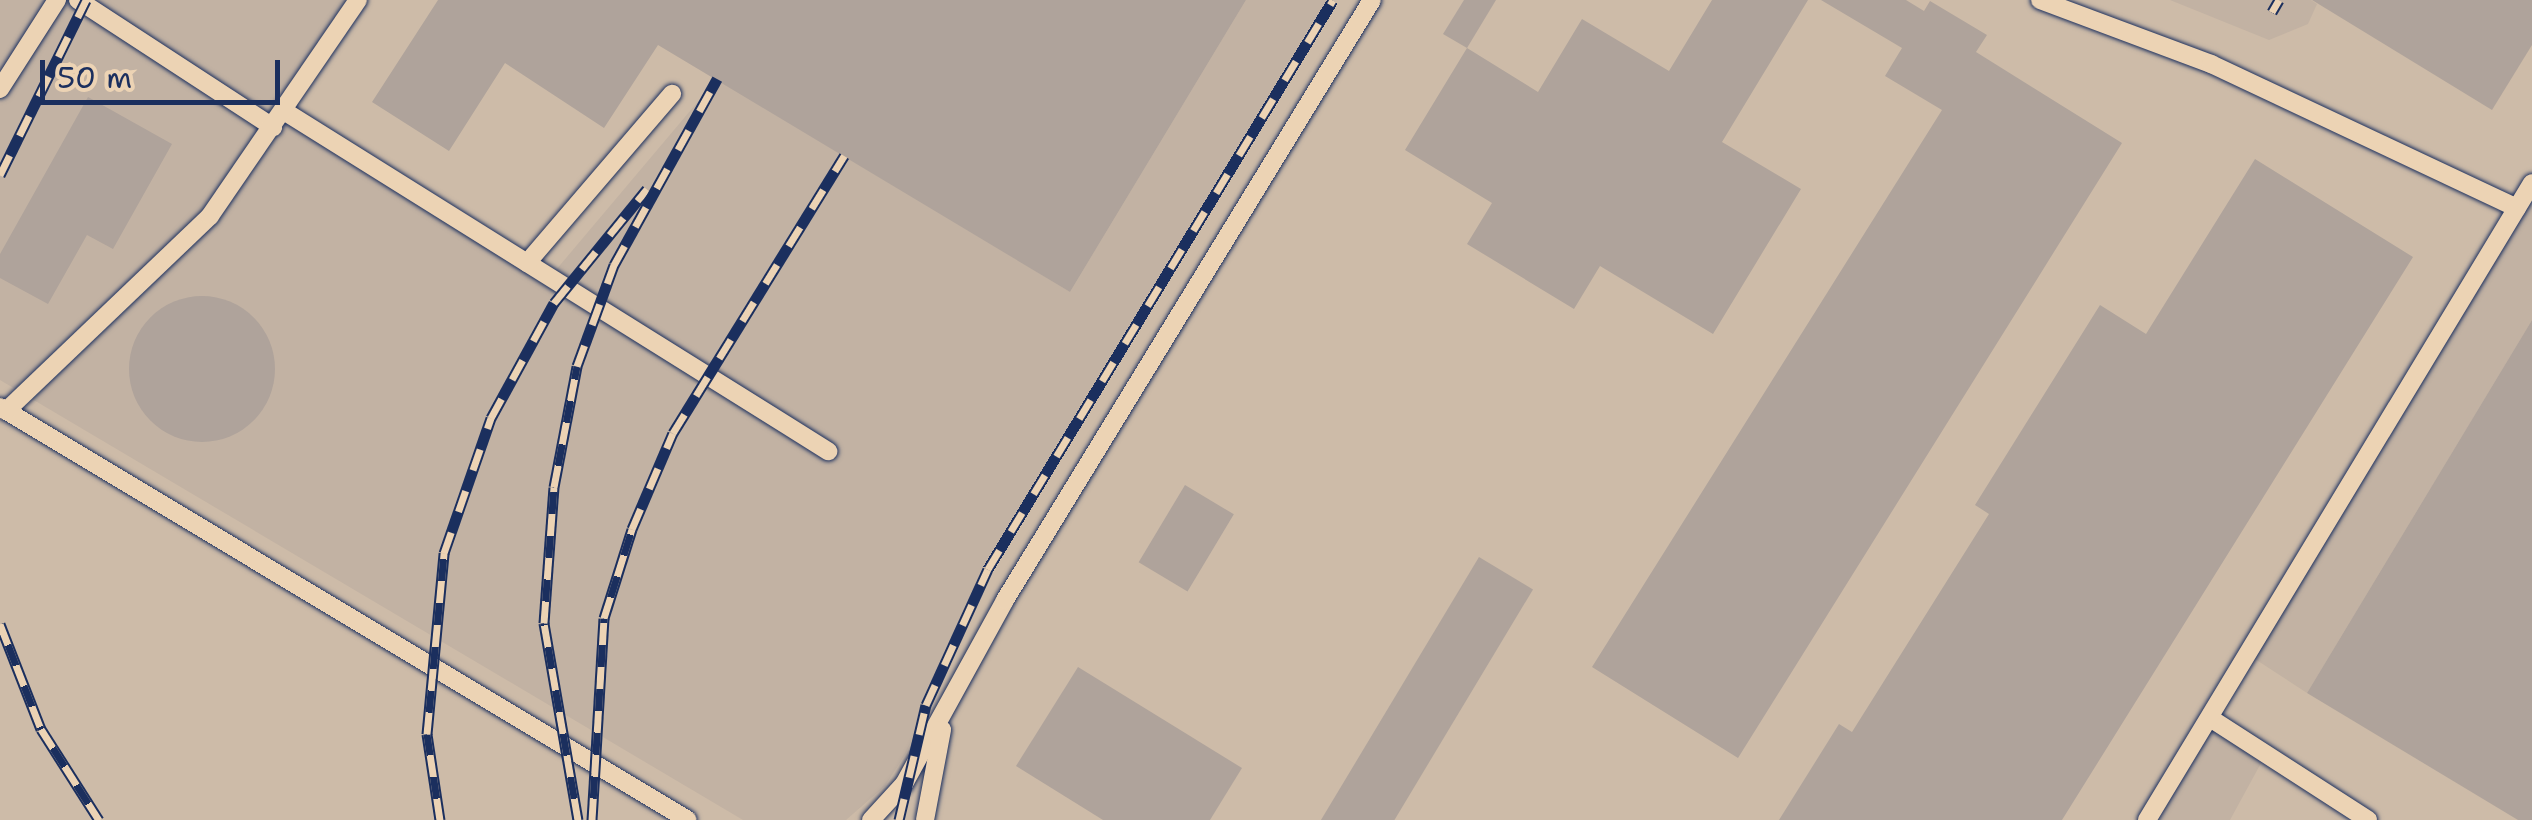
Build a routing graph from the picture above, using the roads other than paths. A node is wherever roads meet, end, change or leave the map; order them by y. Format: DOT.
graph roads {
  1 [pos="57,0"];
  2 [pos="78,0"];
  3 [pos="358,0"];
  4 [pos="1372,0"];
  5 [pos="2040,0"];
  6 [pos="0,89"];
  7 [pos="672,94"];
  8 [pos="284,110"];
  9 [pos="273,127"];
  10 [pos="2532,184"];
  11 [pos="2517,208"];
  12 [pos="527,263"];
  13 [pos="3,409"];
  14 [pos="828,451"];
  15 [pos="945,714"];
  16 [pos="2210,718"];
  17 [pos="688,820"];
  18 [pos="871,820"];
  19 [pos="925,820"];
  20 [pos="2148,820"];
  21 [pos="2368,820"];
  1 -- 6 [label="lane"];
  2 -- 9 [label="lane"];
  3 -- 8 [label="lane"];
  4 -- 15 [label="lane"];
  5 -- 11 [label="lane"];
  7 -- 12 [label="lane"];
  8 -- 9 [label="lane"];
  8 -- 12 [label="lane"];
  9 -- 13 [label="lane"];
  10 -- 11 [label="lane"];
  11 -- 16 [label="lane"];
  12 -- 14 [label="lane"];
  13 -- 17 [label="lane"];
  15 -- 18 [label="lane"];
  15 -- 19 [label="lane"];
  16 -- 20 [label="lane"];
  16 -- 21 [label="lane"];
}
